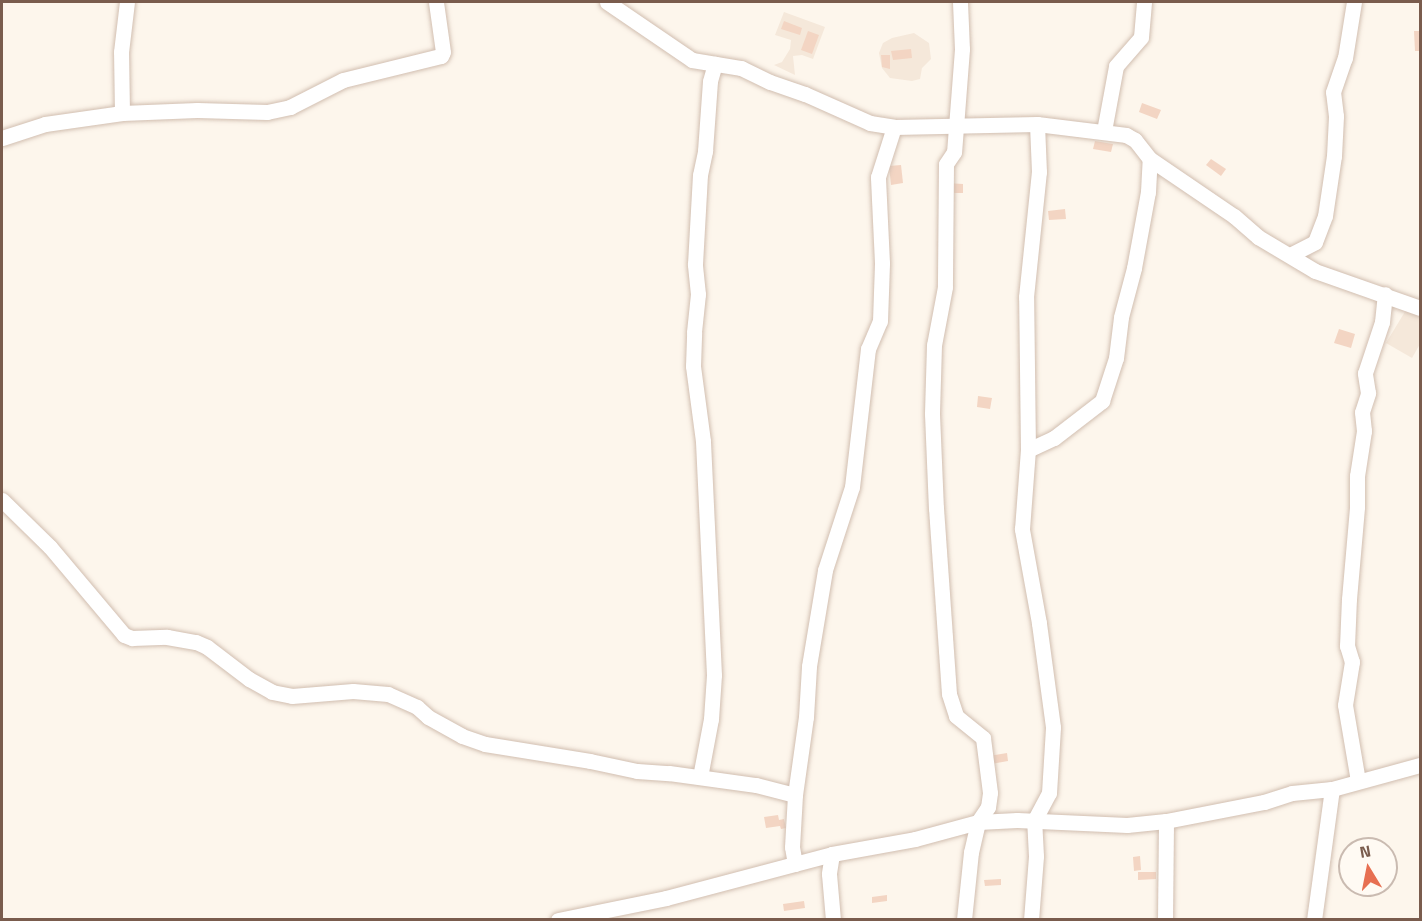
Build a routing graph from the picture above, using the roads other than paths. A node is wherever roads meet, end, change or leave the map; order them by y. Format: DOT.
graph roads {
  1 [pos="127,2"];
  2 [pos="436,2"];
  3 [pos="607,2"];
  4 [pos="960,2"];
  5 [pos="1144,2"];
  6 [pos="1354,2"];
  7 [pos="715,64"];
  8 [pos="122,113"];
  9 [pos="1037,124"];
  10 [pos="894,127"];
  11 [pos="954,128"];
  12 [pos="1104,131"];
  13 [pos="2,138"];
  14 [pos="1150,159"];
  15 [pos="1290,255"];
  16 [pos="1384,294"];
  17 [pos="1420,308"];
  18 [pos="1028,450"];
  19 [pos="2,500"];
  20 [pos="1420,765"];
  21 [pos="700,777"];
  22 [pos="1358,781"];
  23 [pos="1332,789"];
  24 [pos="795,795"];
  25 [pos="1034,821"];
  26 [pos="1166,821"];
  27 [pos="978,822"];
  28 [pos="832,854"];
  29 [pos="795,864"];
  30 [pos="558,920"];
  31 [pos="833,920"];
  32 [pos="964,920"];
  33 [pos="1031,920"];
  34 [pos="1165,920"];
  35 [pos="1314,920"];
  1 -- 8 [label="street"];
  2 -- 8 [label="street"];
  3 -- 7 [label="street"];
  4 -- 11 [label="street"];
  5 -- 12 [label="street"];
  6 -- 15 [label="street"];
  7 -- 10 [label="street"];
  7 -- 21 [label="street"];
  8 -- 13 [label="street"];
  9 -- 11 [label="street"];
  9 -- 12 [label="street"];
  9 -- 18 [label="street"];
  10 -- 11 [label="street"];
  10 -- 24 [label="street"];
  11 -- 27 [label="street"];
  12 -- 14 [label="street"];
  14 -- 15 [label="street"];
  14 -- 18 [label="street"];
  15 -- 16 [label="street"];
  16 -- 17 [label="street"];
  16 -- 22 [label="street"];
  18 -- 25 [label="street"];
  19 -- 21 [label="street"];
  20 -- 22 [label="street"];
  21 -- 24 [label="street"];
  22 -- 23 [label="street"];
  23 -- 26 [label="street"];
  23 -- 35 [label="street"];
  24 -- 29 [label="street"];
  25 -- 26 [label="street"];
  25 -- 27 [label="street"];
  25 -- 33 [label="street"];
  26 -- 34 [label="street"];
  27 -- 28 [label="street"];
  27 -- 32 [label="street"];
  28 -- 29 [label="street"];
  28 -- 31 [label="street"];
  29 -- 30 [label="street"];
}
